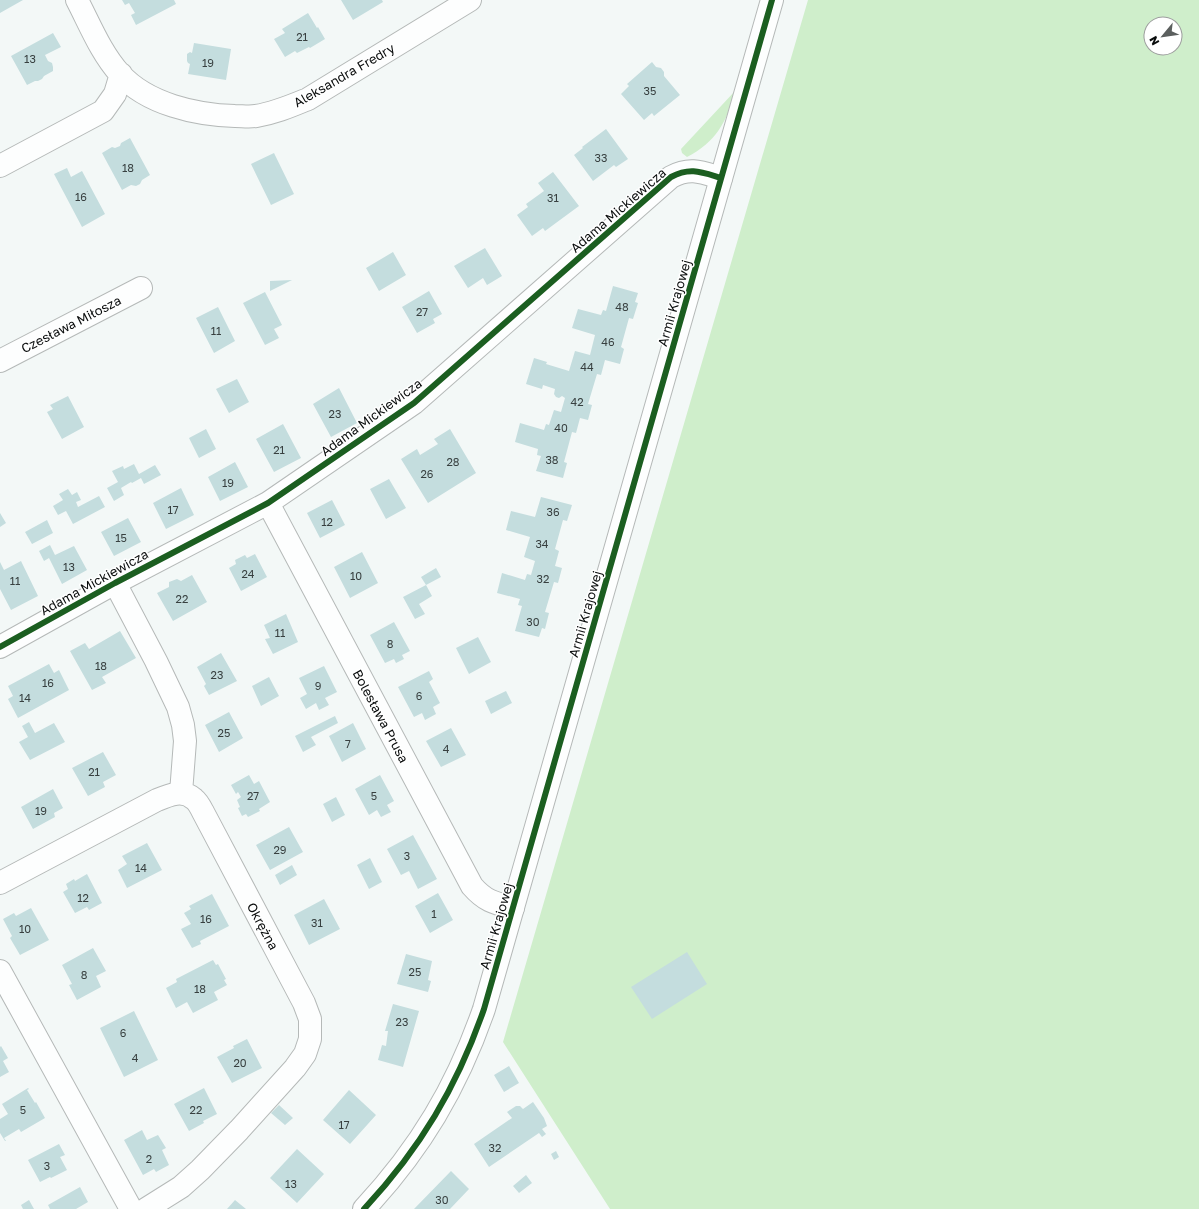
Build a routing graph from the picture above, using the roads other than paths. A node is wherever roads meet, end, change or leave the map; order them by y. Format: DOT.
graph roads {
  1 [pos="77,0"];
  2 [pos="470,0"];
  3 [pos="772,0"];
  4 [pos="120,74"];
  5 [pos="0,166"];
  6 [pos="721,178"];
  7 [pos="141,288"];
  8 [pos="0,361"];
  9 [pos="268,503"];
  10 [pos="115,583"];
  11 [pos="0,647"];
  12 [pos="181,793"];
  13 [pos="0,883"];
  14 [pos="513,908"];
  15 [pos="0,971"];
  16 [pos="130,1209"];
  17 [pos="146,1209"];
  18 [pos="364,1209"];
  1 -- 4 [label="street, Aleksandra Fredry"];
  2 -- 4 [label="street, Aleksandra Fredry"];
  3 -- 6 [label="street, Armii Krajowej"];
  4 -- 5 [label="street"];
  6 -- 9 [label="street, Adama Mickiewicza"];
  6 -- 14 [label="street, Armii Krajowej"];
  7 -- 8 [label="street, Czesława Miłosza"];
  9 -- 10 [label="street, Adama Mickiewicza"];
  9 -- 14 [label="street, Bolesława Prusa"];
  10 -- 11 [label="street, Adama Mickiewicza"];
  10 -- 12 [label="street"];
  12 -- 13 [label="street"];
  12 -- 17 [label="street, Okrężna"];
  14 -- 18 [label="street, Armii Krajowej"];
  15 -- 16 [label="street"];
}
